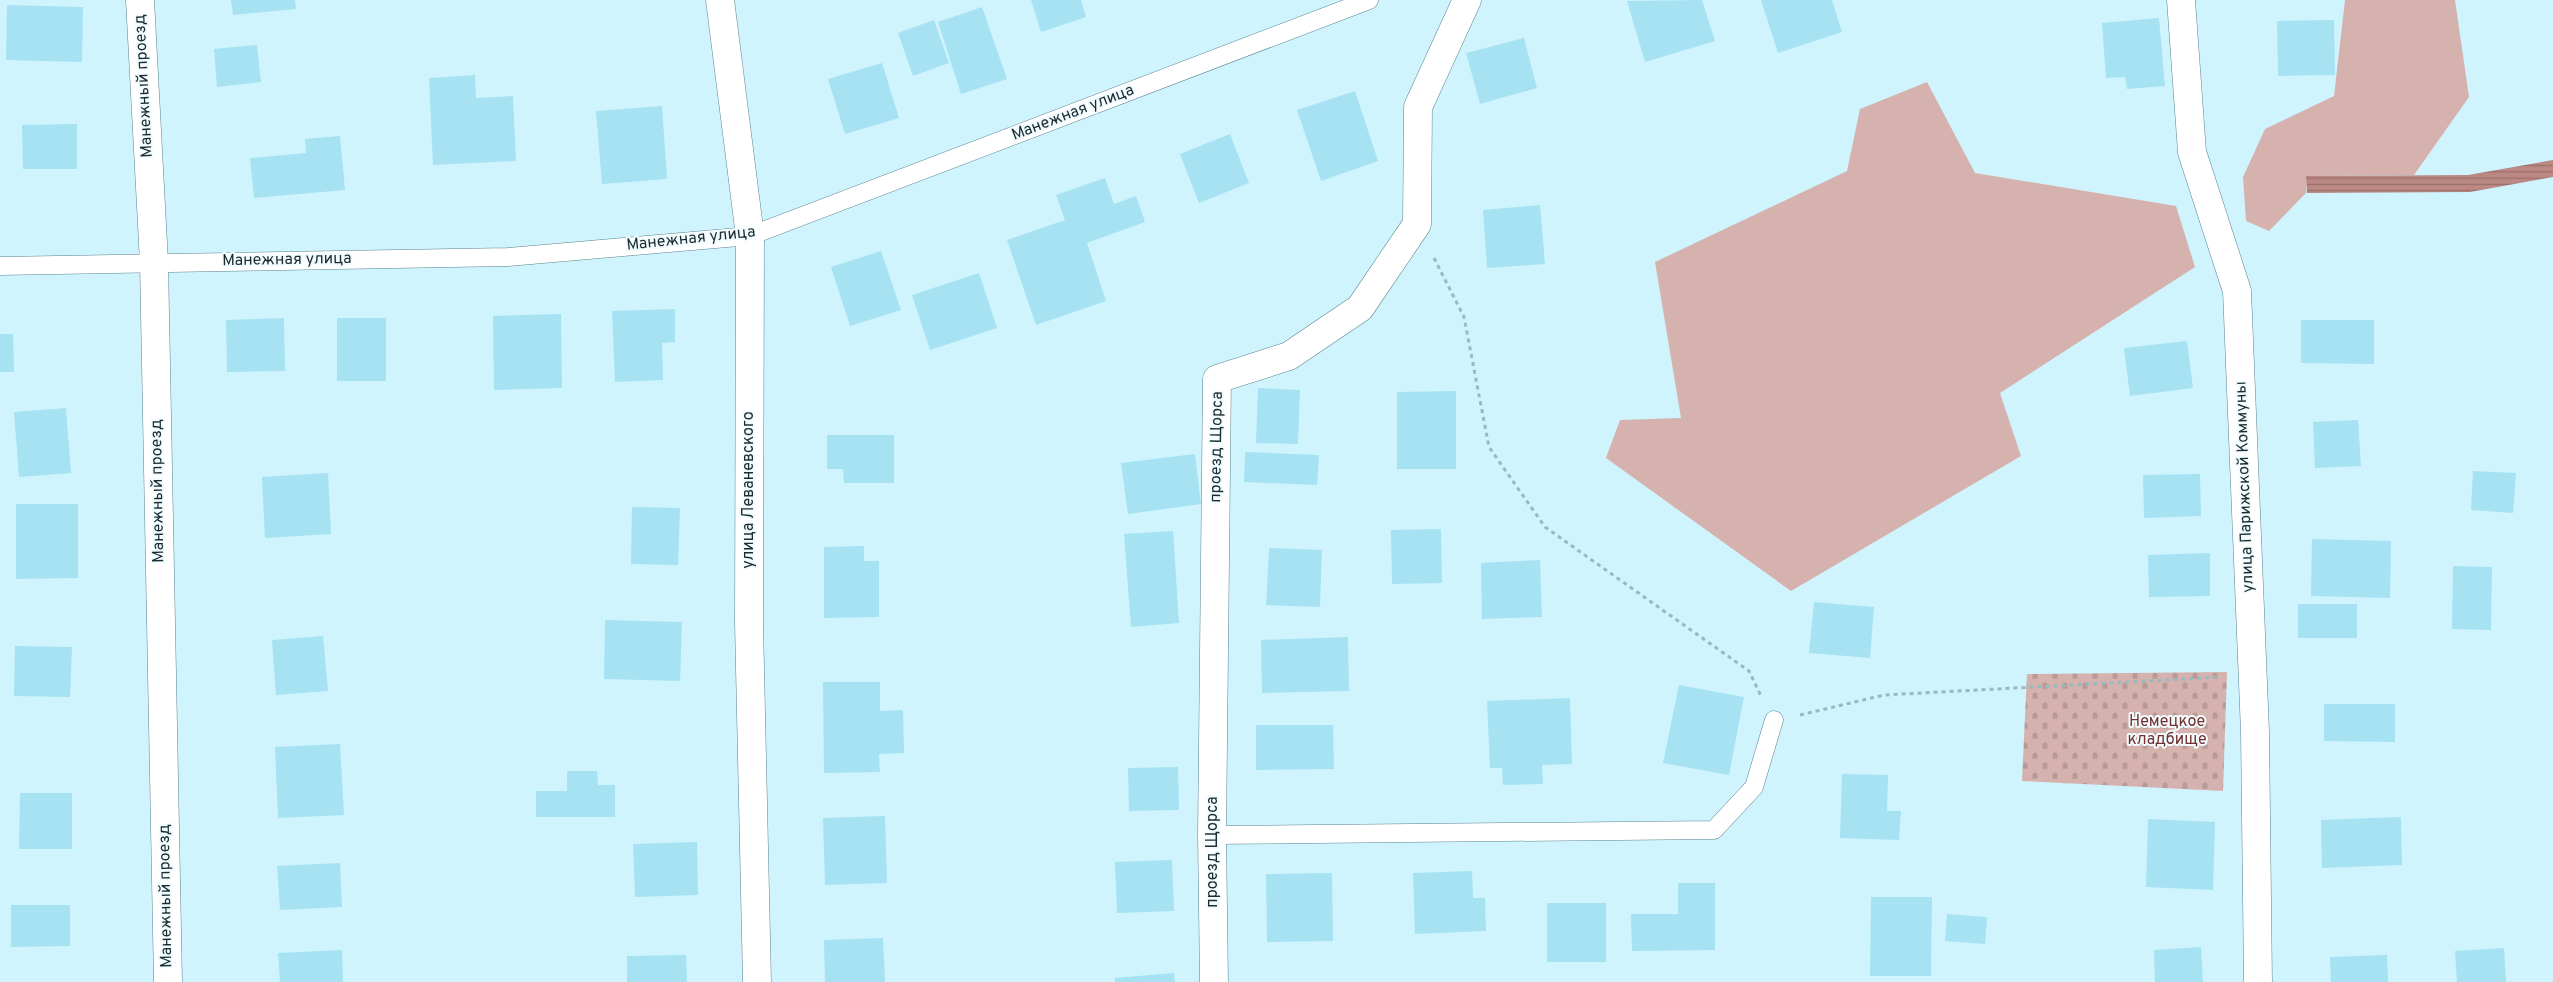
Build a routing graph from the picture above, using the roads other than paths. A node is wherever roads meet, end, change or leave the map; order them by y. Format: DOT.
graph roads {
  1 [pos="140,0"];
  2 [pos="720,0"];
  3 [pos="1369,0"];
  4 [pos="1467,0"];
  5 [pos="2182,0"];
  6 [pos="750,236"];
  7 [pos="154,262"];
  8 [pos="0,266"];
  9 [pos="1774,720"];
  10 [pos="1212,834"];
  11 [pos="168,982"];
  12 [pos="757,982"];
  13 [pos="1214,982"];
  14 [pos="2258,982"];
  1 -- 7 [label="street, Манежный проезд"];
  2 -- 6 [label="street, улица Леваневского"];
  3 -- 6 [label="lane, Манежная улица"];
  4 -- 10 [label="street, проезд Щорса"];
  5 -- 14 [label="street, улица Парижской Коммуны"];
  6 -- 7 [label="lane, Манежная улица"];
  6 -- 12 [label="street, улица Леваневского"];
  7 -- 8 [label="lane, Манежная улица"];
  7 -- 11 [label="street, Манежный проезд"];
  9 -- 10 [label="lane"];
  10 -- 13 [label="street, проезд Щорса"];
}
